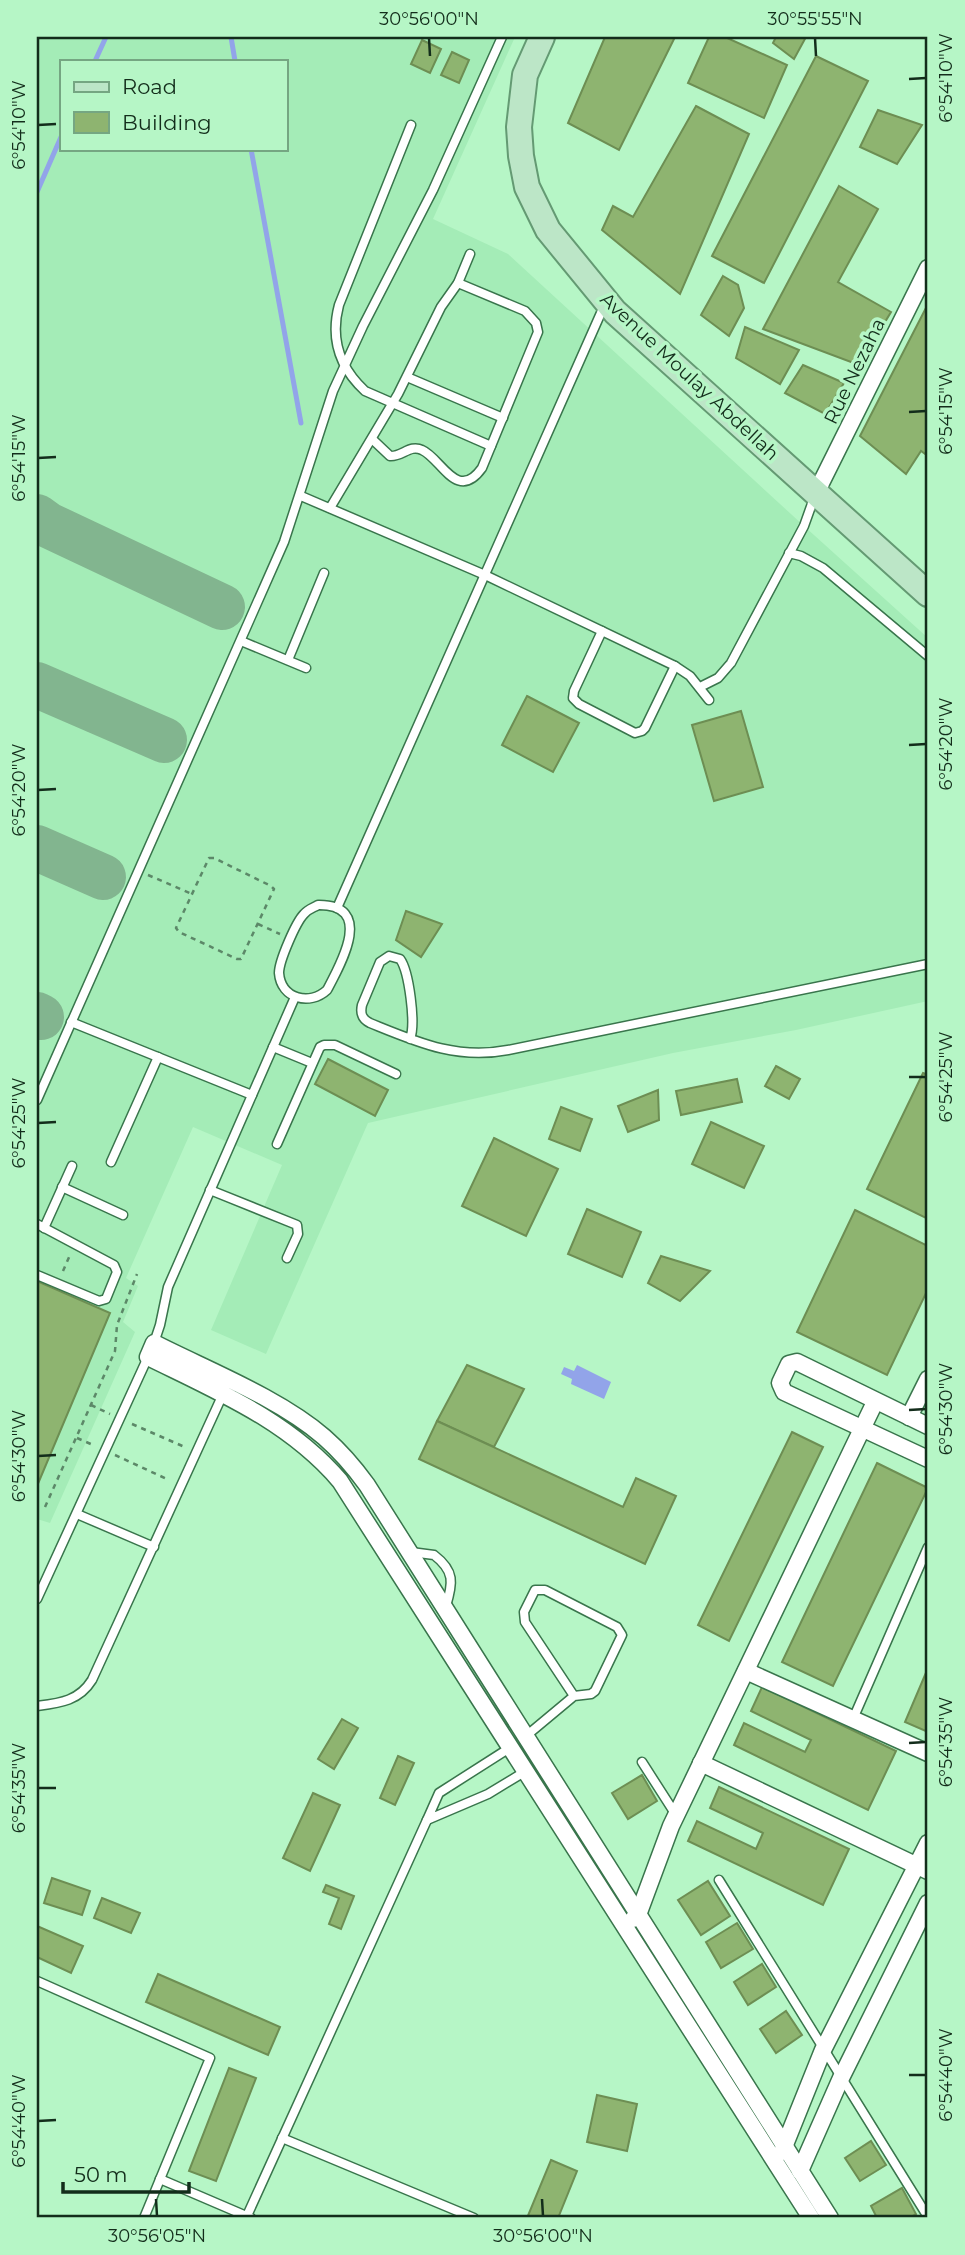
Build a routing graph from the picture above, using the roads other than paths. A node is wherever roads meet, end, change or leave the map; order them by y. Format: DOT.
graph roads {
  1 [pos="502,37"];
  2 [pos="542,37"];
  3 [pos="411,125"];
  4 [pos="470,254"];
  5 [pos="928,268"];
  6 [pos="458,283"];
  7 [pos="606,301"];
  8 [pos="345,366"];
  9 [pos="407,377"];
  10 [pos="392,404"];
  11 [pos="503,418"];
  12 [pos="372,439"];
  13 [pos="491,446"];
  14 [pos="816,493"];
  15 [pos="301,496"];
  16 [pos="330,508"];
  17 [pos="789,553"];
  18 [pos="324,573"];
  19 [pos="485,575"];
  20 [pos="928,594"];
  21 [pos="603,631"];
  22 [pos="241,641"];
  23 [pos="928,656"];
  24 [pos="288,660"];
  25 [pos="675,666"];
  26 [pos="306,668"];
  27 [pos="700,687"];
  28 [pos="709,700"];
  29 [pos="337,908"];
  30 [pos="928,964"];
  31 [pos="295,997"];
  32 [pos="71,1022"];
  33 [pos="410,1039"];
  34 [pos="273,1047"];
  35 [pos="158,1057"];
  36 [pos="312,1063"];
  37 [pos="396,1074"];
  38 [pos="252,1095"];
  39 [pos="37,1100"];
  40 [pos="277,1143"];
  41 [pos="111,1162"];
  42 [pos="72,1166"];
  43 [pos="62,1187"];
  44 [pos="210,1190"];
  45 [pos="123,1215"];
  46 [pos="40,1226"];
  47 [pos="287,1258"];
  48 [pos="37,1275"];
  49 [pos="151,1350"];
  50 [pos="928,1380"];
  51 [pos="223,1394"];
  52 [pos="875,1402"];
  53 [pos="909,1417"];
  54 [pos="928,1426"];
  55 [pos="863,1427"];
  56 [pos="928,1459"];
  57 [pos="77,1514"];
  58 [pos="154,1547"];
  59 [pos="928,1547"];
  60 [pos="409,1552"];
  61 [pos="37,1599"];
  62 [pos="445,1608"];
  63 [pos="746,1671"];
  64 [pos="574,1696"];
  65 [pos="37,1706"];
  66 [pos="853,1719"];
  67 [pos="526,1736"];
  68 [pos="511,1747"];
  69 [pos="928,1753"];
  70 [pos="541,1761"];
  71 [pos="642,1762"];
  72 [pos="701,1763"];
  73 [pos="526,1771"];
  74 [pos="676,1815"];
  75 [pos="427,1820"];
  76 [pos="928,1843"];
  77 [pos="922,1869"];
  78 [pos="719,1880"];
  79 [pos="928,1903"];
  80 [pos="638,1915"];
  81 [pos="624,1925"];
  82 [pos="37,1981"];
  83 [pos="823,2050"];
  84 [pos="841,2078"];
  85 [pos="282,2138"];
  86 [pos="785,2146"];
  87 [pos="776,2164"];
  88 [pos="800,2171"];
  89 [pos="160,2179"];
  90 [pos="928,2217"];
  91 [pos="144,2218"];
  92 [pos="248,2218"];
  93 [pos="474,2218"];
  94 [pos="811,2218"];
  95 [pos="830,2218"];
  1 -- 8 [label="lane"];
  2 -- 7 [label="main road, Avenue Moulay Abdellah"];
  3 -- 8 [label="lane"];
  4 -- 6 [label="lane"];
  5 -- 14 [label="street, Rue Nezaha"];
  6 -- 9 [label="lane"];
  6 -- 11 [label="lane"];
  7 -- 14 [label="main road, Avenue Moulay Abdellah"];
  7 -- 19 [label="lane"];
  8 -- 10 [label="lane"];
  8 -- 15 [label="lane"];
  9 -- 10 [label="lane"];
  9 -- 11 [label="lane"];
  10 -- 12 [label="lane"];
  10 -- 13 [label="lane"];
  11 -- 13 [label="lane"];
  12 -- 13 [label="lane"];
  12 -- 16 [label="lane"];
  14 -- 17 [label="lane"];
  14 -- 20 [label="main road, Avenue Moulay Abdellah"];
  15 -- 16 [label="lane"];
  15 -- 22 [label="lane"];
  16 -- 19 [label="lane"];
  17 -- 23 [label="lane"];
  17 -- 27 [label="lane"];
  18 -- 24 [label="lane"];
  19 -- 21 [label="lane"];
  19 -- 29 [label="lane"];
  21 -- 25 [label="lane"];
  21 -- 25 [label="lane"];
  22 -- 24 [label="lane"];
  22 -- 32 [label="lane"];
  24 -- 26 [label="lane"];
  25 -- 27 [label="lane"];
  27 -- 28 [label="lane"];
  29 -- 31 [label="lane"];
  29 -- 31 [label="lane"];
  30 -- 33 [label="lane"];
  31 -- 34 [label="lane"];
  32 -- 35 [label="lane"];
  32 -- 39 [label="lane"];
  33 -- 33 [label="lane"];
  34 -- 36 [label="lane"];
  34 -- 38 [label="lane"];
  35 -- 38 [label="lane"];
  35 -- 41 [label="lane"];
  36 -- 37 [label="lane"];
  36 -- 40 [label="lane"];
  38 -- 44 [label="lane"];
  42 -- 43 [label="lane"];
  43 -- 45 [label="lane"];
  43 -- 46 [label="lane"];
  44 -- 47 [label="lane"];
  44 -- 49 [label="lane"];
  46 -- 48 [label="lane"];
  49 -- 51 [label="street"];
  49 -- 57 [label="lane"];
  49 -- 60 [label="street"];
  50 -- 53 [label="street"];
  51 -- 58 [label="lane"];
  51 -- 68 [label="street"];
  52 -- 53 [label="street"];
  52 -- 55 [label="street"];
  52 -- 55 [label="street"];
  53 -- 54 [label="street"];
  55 -- 56 [label="street"];
  55 -- 63 [label="street"];
  57 -- 58 [label="lane"];
  57 -- 61 [label="lane"];
  58 -- 65 [label="lane"];
  59 -- 66 [label="lane"];
  60 -- 62 [label="street"];
  60 -- 62 [label="lane"];
  62 -- 67 [label="street"];
  63 -- 66 [label="street"];
  63 -- 72 [label="street"];
  64 -- 64 [label="lane"];
  64 -- 67 [label="lane"];
  66 -- 69 [label="street"];
  67 -- 68 [label="street"];
  67 -- 70 [label="street"];
  68 -- 73 [label="street"];
  68 -- 75 [label="lane"];
  70 -- 73 [label="street"];
  70 -- 80 [label="street"];
  71 -- 74 [label="lane"];
  72 -- 74 [label="street"];
  72 -- 77 [label="street"];
  73 -- 75 [label="lane"];
  73 -- 81 [label="street"];
  74 -- 80 [label="street"];
  75 -- 85 [label="lane"];
  76 -- 77 [label="street"];
  77 -- 83 [label="street"];
  78 -- 83 [label="lane"];
  79 -- 84 [label="street"];
  80 -- 81 [label="street"];
  80 -- 86 [label="street"];
  81 -- 87 [label="street"];
  82 -- 89 [label="lane"];
  83 -- 84 [label="lane"];
  83 -- 86 [label="street"];
  84 -- 88 [label="street"];
  84 -- 90 [label="lane"];
  85 -- 92 [label="lane"];
  85 -- 93 [label="lane"];
  86 -- 87 [label="street"];
  86 -- 88 [label="street"];
  87 -- 94 [label="street"];
  88 -- 95 [label="street"];
  89 -- 91 [label="lane"];
  89 -- 92 [label="lane"];
}
